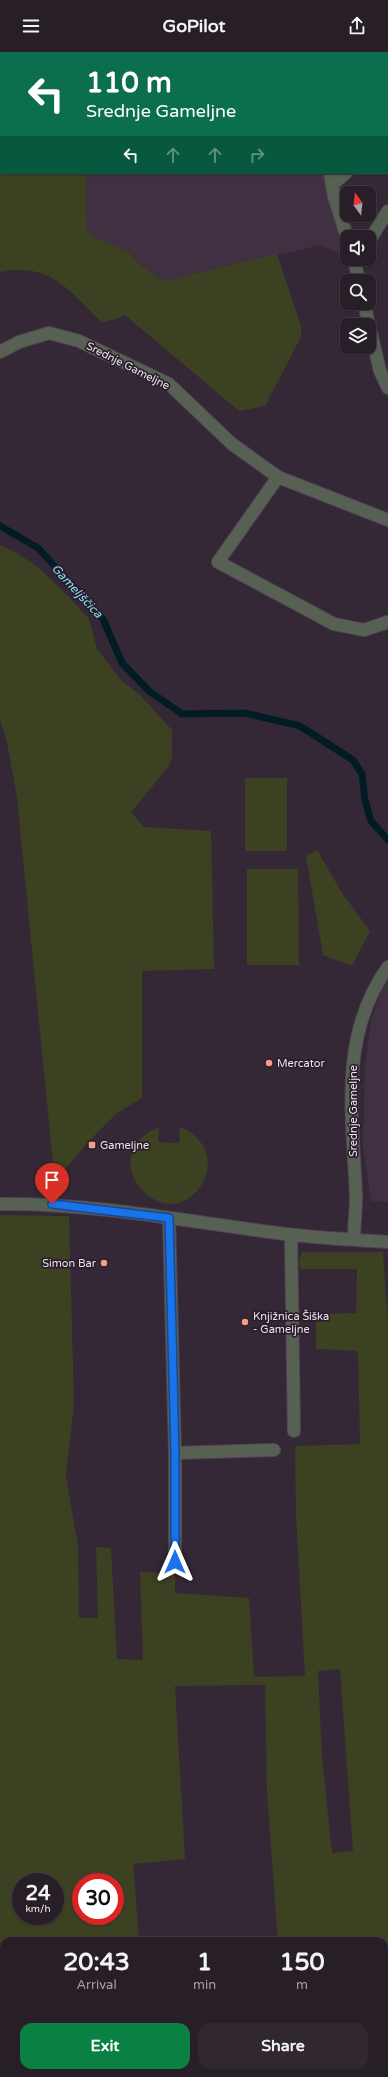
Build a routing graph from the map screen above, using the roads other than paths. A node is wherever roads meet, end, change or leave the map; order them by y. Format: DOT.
graph roads {
  1 [pos="344,174"];
  2 [pos="332,179"];
  3 [pos="388,211"];
  4 [pos="345,230"];
  5 [pos="376,230"];
  6 [pos="366,310"];
  7 [pos="0,352"];
  8 [pos="388,388"];
  9 [pos="278,477"];
  10 [pos="388,520"];
  11 [pos="388,622"];
  12 [pos="388,967"];
  13 [pos="0,1204"];
  14 [pos="169,1218"];
  15 [pos="291,1235"];
  16 [pos="354,1239"];
  17 [pos="388,1242"];
  18 [pos="294,1431"];
  19 [pos="274,1450"];
  20 [pos="175,1453"];
  21 [pos="175,1562"];
  1 -- 2 [label="street"];
  2 -- 4 [label="street"];
  3 -- 5 [label="street"];
  6 -- 8 [label="street"];
  7 -- 9 [label="street, Srednje Gameljne"];
  9 -- 10 [label="street, Srednje Gameljne"];
  9 -- 11 [label="street"];
  12 -- 16 [label="street, Srednje Gameljne"];
  13 -- 14 [label="street"];
  14 -- 15 [label="street"];
  14 -- 20 [label="street"];
  15 -- 16 [label="street"];
  15 -- 18 [label="street"];
  16 -- 17 [label="street"];
  19 -- 20 [label="street"];
  20 -- 21 [label="street"];
}
